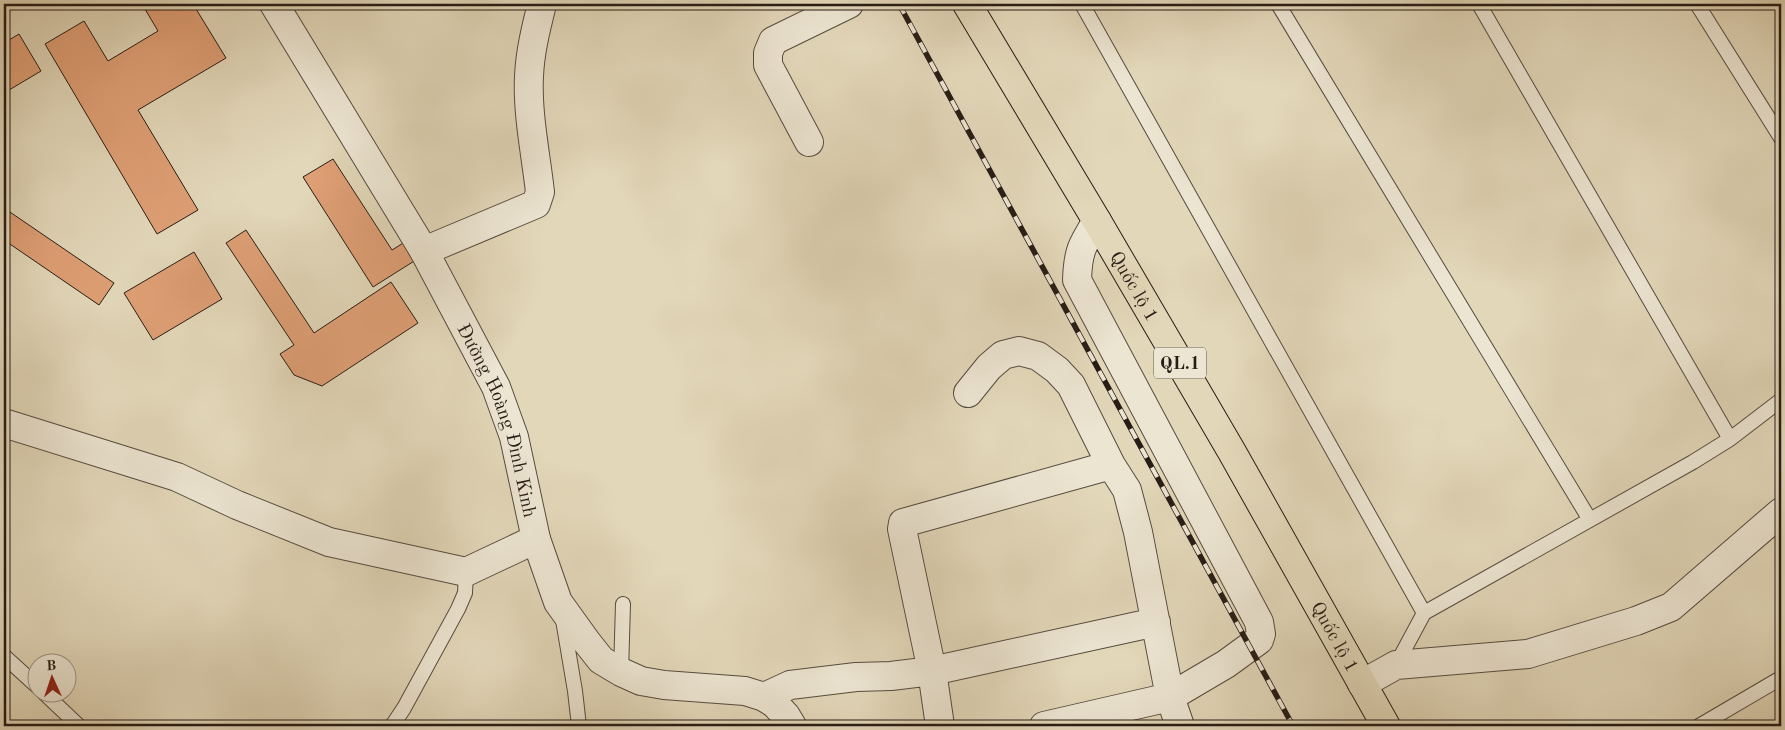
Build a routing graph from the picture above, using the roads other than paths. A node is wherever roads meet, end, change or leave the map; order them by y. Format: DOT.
graph roads {
  1 [pos="274,4"];
  2 [pos="542,4"];
  3 [pos="849,4"];
  4 [pos="967,4"];
  5 [pos="1082,4"];
  6 [pos="1278,4"];
  7 [pos="1479,4"];
  8 [pos="1697,4"];
  9 [pos="1781,138"];
  10 [pos="809,142"];
  11 [pos="1097,221"];
  12 [pos="424,251"];
  13 [pos="968,393"];
  14 [pos="1781,400"];
  15 [pos="4,423"];
  16 [pos="1730,439"];
  17 [pos="1111,465"];
  18 [pos="1781,512"];
  19 [pos="1590,520"];
  20 [pos="536,539"];
  21 [pos="466,572"];
  22 [pos="558,602"];
  23 [pos="623,604"];
  24 [pos="1424,613"];
  25 [pos="1156,622"];
  26 [pos="4,656"];
  27 [pos="1396,665"];
  28 [pos="932,671"];
  29 [pos="621,672"];
  30 [pos="28,678"];
  31 [pos="1781,678"];
  32 [pos="1362,684"];
  33 [pos="764,697"];
  34 [pos="1170,697"];
  35 [pos="54,702"];
  36 [pos="79,726"];
  37 [pos="392,726"];
  38 [pos="579,726"];
  39 [pos="792,726"];
  40 [pos="940,726"];
  41 [pos="1044,726"];
  42 [pos="1180,726"];
  43 [pos="1386,726"];
  44 [pos="1699,726"];
  1 -- 12 [label="street, Đường Hoàng Đình Kinh"];
  2 -- 12 [label="street"];
  3 -- 10 [label="street"];
  4 -- 11 [label="highway, Quốc lộ 1 / QL.1"];
  5 -- 24 [label="lane"];
  6 -- 19 [label="lane"];
  7 -- 16 [label="lane"];
  8 -- 9 [label="lane"];
  11 -- 32 [label="highway, Quốc lộ 1 / QL.1"];
  11 -- 34 [label="street"];
  12 -- 20 [label="street, Đường Hoàng Đình Kinh"];
  13 -- 17 [label="street"];
  14 -- 16 [label="lane"];
  15 -- 21 [label="street"];
  16 -- 19 [label="lane"];
  17 -- 25 [label="street"];
  17 -- 28 [label="street"];
  18 -- 27 [label="street"];
  19 -- 24 [label="lane"];
  20 -- 21 [label="street"];
  20 -- 22 [label="street, Đường Hoàng Đình Kinh"];
  21 -- 37 [label="lane"];
  22 -- 29 [label="street, Đường Hoàng Đình Kinh"];
  22 -- 38 [label="lane"];
  23 -- 29 [label="lane"];
  24 -- 27 [label="lane"];
  25 -- 28 [label="street"];
  25 -- 34 [label="street"];
  26 -- 30 [label="lane"];
  27 -- 32 [label="street"];
  28 -- 33 [label="street"];
  28 -- 40 [label="street"];
  29 -- 33 [label="street, Đường Hoàng Đình Kinh"];
  31 -- 44 [label="lane"];
  32 -- 43 [label="highway, Quốc lộ 1 / QL.1"];
  33 -- 39 [label="street, Đường Hoàng Đình Kinh"];
  34 -- 41 [label="street"];
  34 -- 42 [label="street"];
  35 -- 36 [label="lane"];
}
